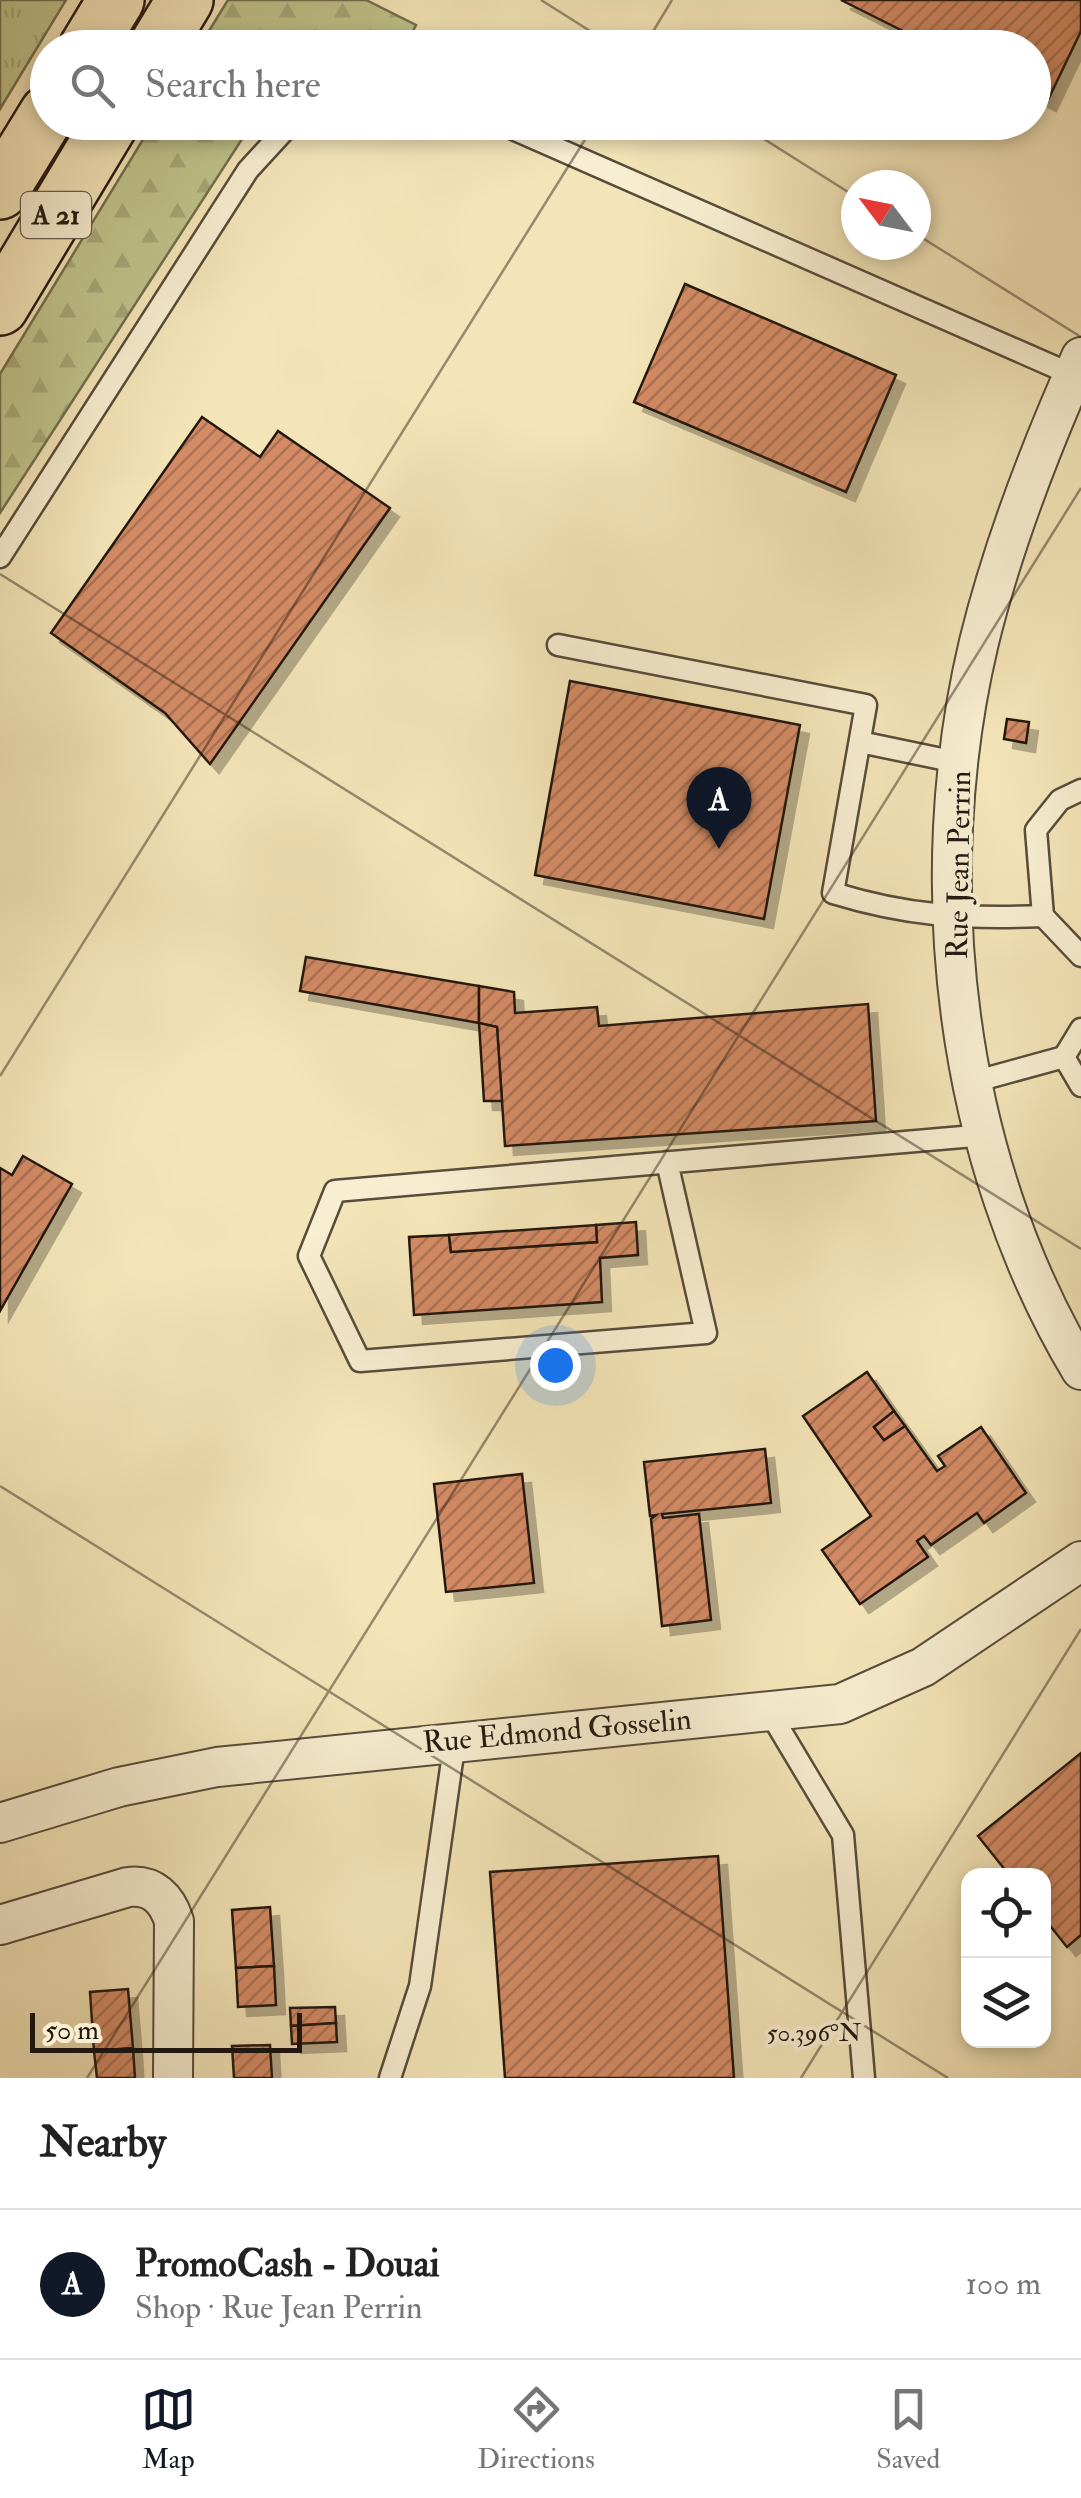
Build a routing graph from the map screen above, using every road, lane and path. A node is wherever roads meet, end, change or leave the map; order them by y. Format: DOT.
graph roads {
  1 [pos="116,0"];
  2 [pos="185,0"];
  3 [pos="98,30"];
  4 [pos="167,30"];
  5 [pos="31,140"];
  6 [pos="100,140"];
  7 [pos="276,140"];
  8 [pos="540,140"];
  9 [pos="0,191"];
  10 [pos="0,307"];
  11 [pos="1077,366"];
  12 [pos="0,557"];
  13 [pos="558,645"];
  14 [pos="860,742"];
  15 [pos="961,763"];
  16 [pos="1081,790"];
  17 [pos="1043,916"];
  18 [pos="953,920"];
  19 [pos="1081,956"];
  20 [pos="1081,1029"];
  21 [pos="1064,1057"];
  22 [pos="973,1082"];
  23 [pos="1081,1086"];
  24 [pos="986,1135"];
  25 [pos="667,1162"];
  26 [pos="1081,1370"];
  27 [pos="1081,1561"];
  28 [pos="770,1713"];
  29 [pos="455,1740"];
  30 [pos="0,1823"];
  31 [pos="0,1925"];
  32 [pos="173,2078"];
  33 [pos="390,2078"];
  34 [pos="864,2078"];
  1 -- 3 [label="highway"];
  2 -- 4 [label="highway"];
  5 -- 9 [label="highway, A 21"];
  6 -- 10 [label="highway, A 21"];
  7 -- 12 [label="lane"];
  8 -- 11 [label="lane"];
  11 -- 15 [label="street, Rue Jean Perrin"];
  13 -- 14 [label="lane"];
  14 -- 15 [label="lane"];
  14 -- 18 [label="lane"];
  15 -- 18 [label="street, Rue Jean Perrin"];
  16 -- 17 [label="lane"];
  17 -- 18 [label="lane"];
  17 -- 19 [label="lane"];
  18 -- 22 [label="street, Rue Jean Perrin"];
  20 -- 21 [label="lane"];
  21 -- 22 [label="lane"];
  21 -- 23 [label="lane"];
  22 -- 24 [label="street, Rue Jean Perrin"];
  24 -- 25 [label="lane"];
  24 -- 26 [label="street, Rue Jean Perrin"];
  25 -- 25 [label="lane"];
  27 -- 28 [label="street, Rue Edmond Gosselin"];
  28 -- 29 [label="street, Rue Edmond Gosselin"];
  28 -- 34 [label="lane"];
  29 -- 30 [label="street, Rue Edmond Gosselin"];
  29 -- 33 [label="lane"];
  31 -- 32 [label="street"];
}
